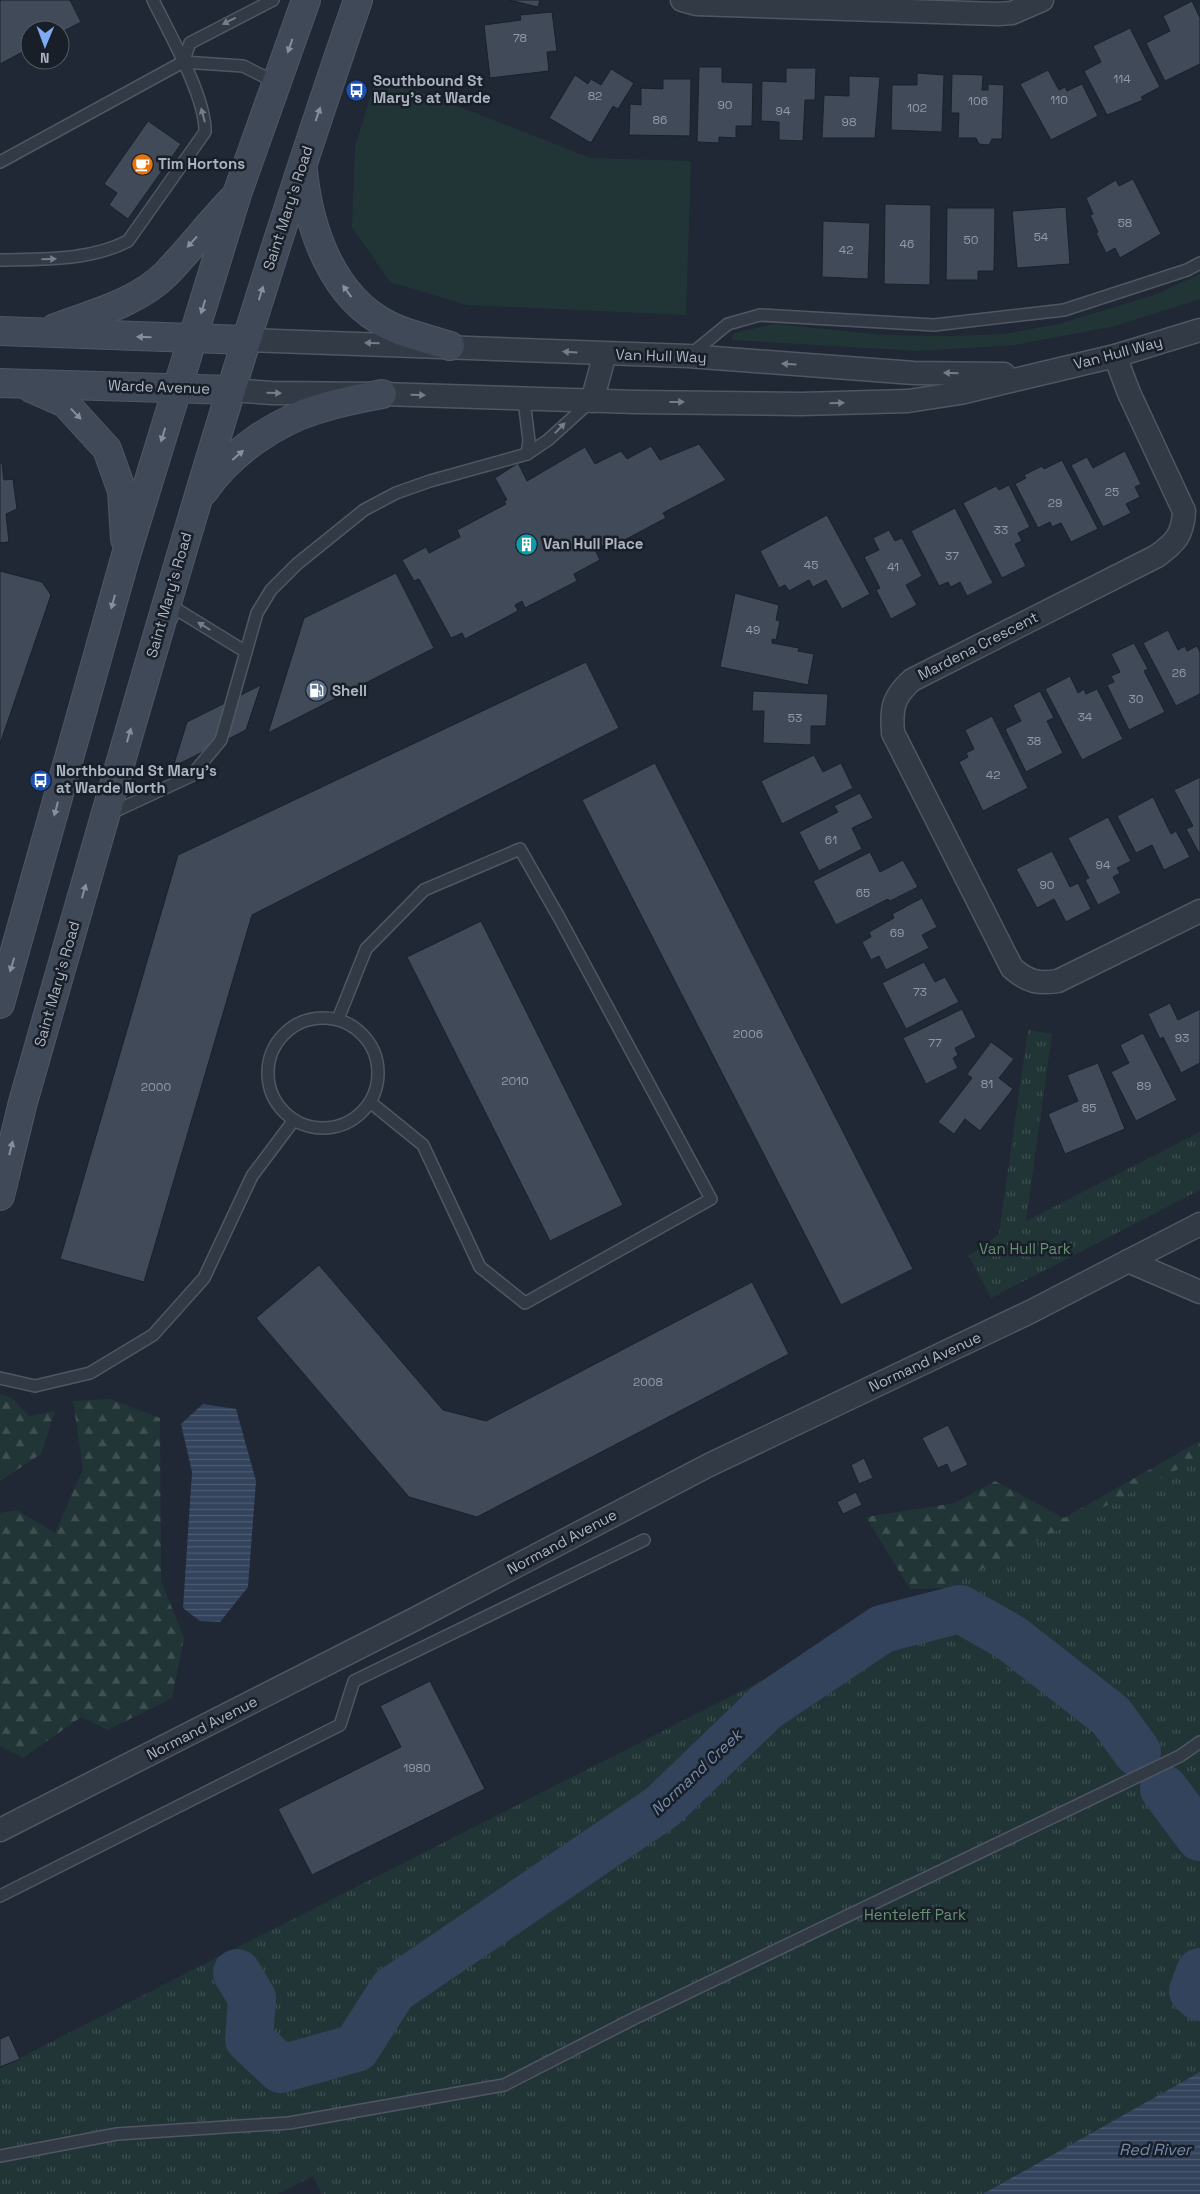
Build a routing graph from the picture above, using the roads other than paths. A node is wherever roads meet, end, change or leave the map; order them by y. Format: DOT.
graph roads {
  1 [pos="153,0"];
  2 [pos="273,0"];
  3 [pos="306,0"];
  4 [pos="358,0"];
  5 [pos="682,0"];
  6 [pos="1042,0"];
  7 [pos="183,62"];
  8 [pos="277,83"];
  9 [pos="302,160"];
  10 [pos="0,162"];
  11 [pos="237,194"];
  12 [pos="0,260"];
  13 [pos="1200,263"];
  14 [pos="1200,330"];
  15 [pos="0,331"];
  16 [pos="41,333"];
  17 [pos="193,338"];
  18 [pos="246,340"];
  19 [pos="450,346"];
  20 [pos="605,354"];
  21 [pos="688,356"];
  22 [pos="1115,356"];
  23 [pos="1035,375"];
  24 [pos="9,383"];
  25 [pos="177,388"];
  26 [pos="230,390"];
  27 [pos="317,392"];
  28 [pos="382,394"];
  29 [pos="524,400"];
  30 [pos="592,401"];
  31 [pos="527,454"];
  32 [pos="195,504"];
  33 [pos="126,555"];
  34 [pos="246,652"];
  35 [pos="150,660"];
  36 [pos="105,816"];
  37 [pos="1200,911"];
  38 [pos="0,1004"];
  39 [pos="338,1019"];
  40 [pos="370,1102"];
  41 [pos="294,1120"];
  42 [pos="0,1196"];
  43 [pos="1200,1224"];
  44 [pos="1128,1261"];
  45 [pos="1200,1292"];
  46 [pos="0,1378"];
  47 [pos="644,1540"];
  48 [pos="1200,1742"];
  49 [pos="0,1830"];
  50 [pos="0,1896"];
  51 [pos="0,2156"];
  1 -- 7 [label="lane"];
  2 -- 7 [label="lane, one-way"];
  3 -- 8 [label="main road, one-way"];
  9 -- 4 [label="main road, Saint Mary’s Road, one-way"];
  5 -- 6 [label="street"];
  7 -- 8 [label="lane"];
  7 -- 10 [label="lane"];
  12 -- 7 [label="lane, one-way"];
  8 -- 11 [label="main road"];
  18 -- 9 [label="main road, Saint Mary’s Road, one-way"];
  19 -- 9 [label="main road, one-way"];
  11 -- 16 [label="main road, one-way"];
  11 -- 17 [label="main road, one-way"];
  13 -- 21 [label="lane"];
  14 -- 22 [label="street, Van Hull Way"];
  15 -- 16 [label="main road"];
  17 -- 16 [label="main road, one-way"];
  17 -- 18 [label="main road"];
  17 -- 25 [label="main road"];
  19 -- 18 [label="street, Van Hull Way, one-way"];
  18 -- 26 [label="main road, Saint Mary’s Road"];
  20 -- 19 [label="street, Van Hull Way, one-way"];
  20 -- 21 [label="street, Van Hull Way"];
  20 -- 30 [label="street"];
  23 -- 21 [label="street, Van Hull Way, one-way"];
  22 -- 23 [label="street, Van Hull Way"];
  22 -- 37 [label="street, Mardena Crescent"];
  30 -- 23 [label="street, Van Hull Way, one-way"];
  24 -- 25 [label="main road, Warde Avenue"];
  24 -- 33 [label="main road, one-way"];
  25 -- 26 [label="main road, Warde Avenue"];
  25 -- 33 [label="main road, one-way"];
  26 -- 27 [label="street, Warde Avenue, one-way"];
  26 -- 32 [label="main road, Saint Mary’s Road"];
  27 -- 28 [label="street, Van Hull Way"];
  28 -- 29 [label="street, Van Hull Way, one-way"];
  32 -- 28 [label="main road, one-way"];
  29 -- 30 [label="street, Van Hull Way"];
  29 -- 31 [label="lane"];
  31 -- 30 [label="lane, one-way"];
  31 -- 34 [label="lane"];
  32 -- 35 [label="main road, Saint Mary’s Road"];
  33 -- 38 [label="main road, one-way"];
  34 -- 35 [label="lane, one-way"];
  34 -- 36 [label="lane"];
  36 -- 35 [label="main road, Saint Mary’s Road, one-way"];
  42 -- 36 [label="main road, Saint Mary’s Road, one-way"];
  39 -- 40 [label="lane"];
  39 -- 40 [label="lane"];
  39 -- 41 [label="lane"];
  40 -- 41 [label="lane"];
  41 -- 46 [label="lane"];
  43 -- 44 [label="street, Normand Avenue"];
  44 -- 45 [label="street"];
  44 -- 49 [label="street, Normand Avenue"];
  47 -- 50 [label="lane"];
  48 -- 51 [label="lane"];
}
